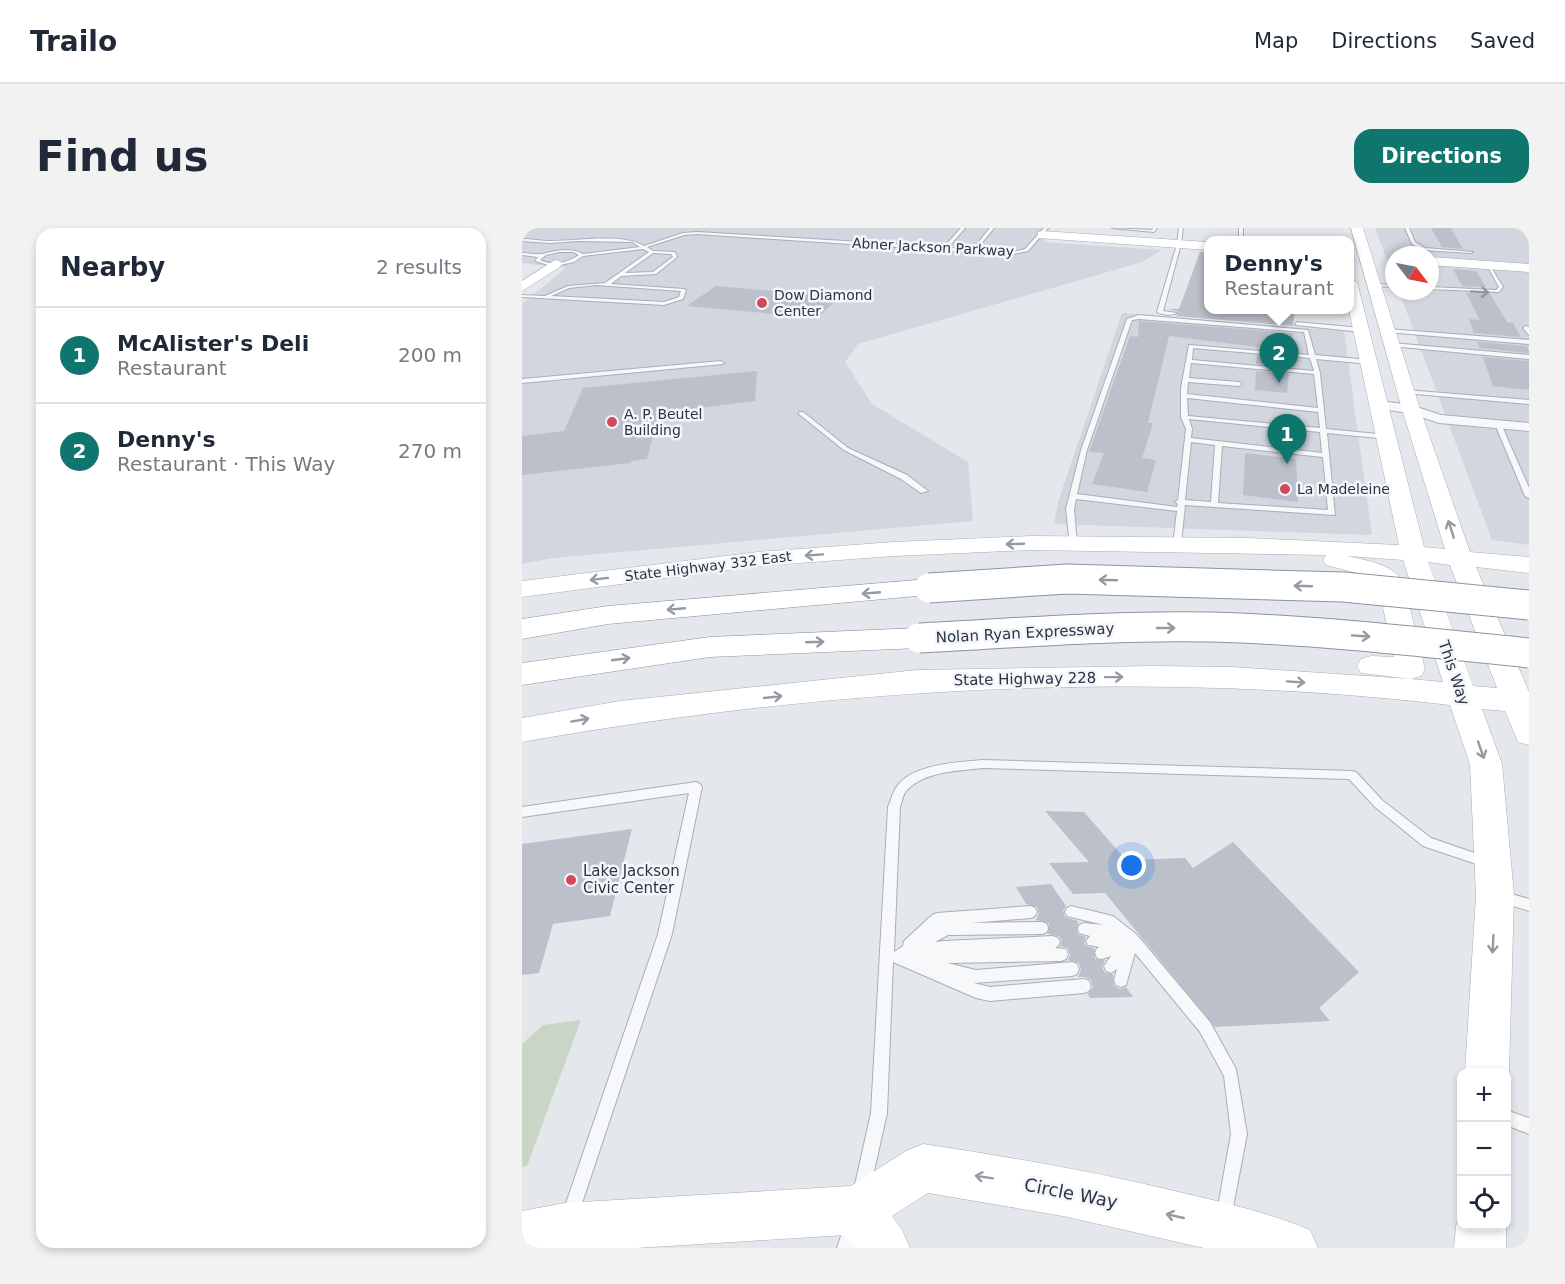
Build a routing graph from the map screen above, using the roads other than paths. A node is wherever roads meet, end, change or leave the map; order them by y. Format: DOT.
graph roads {
  1 [pos="685,228"];
  2 [pos="963,228"];
  3 [pos="992,228"];
  4 [pos="1116,228"];
  5 [pos="1155,228"];
  6 [pos="1181,228"];
  7 [pos="1332,228"];
  8 [pos="1337,228"];
  9 [pos="1357,228"];
  10 [pos="1407,228"];
  11 [pos="1135,229"];
  12 [pos="783,230"];
  13 [pos="1044,231"];
  14 [pos="681,235"];
  15 [pos="772,237"];
  16 [pos="522,240"];
  17 [pos="1179,244"];
  18 [pos="1204,246"];
  19 [pos="1418,246"];
  20 [pos="643,248"];
  21 [pos="944,250"];
  22 [pos="652,252"];
  23 [pos="973,252"];
  24 [pos="1471,252"];
  25 [pos="522,254"];
  26 [pos="582,255"];
  27 [pos="1354,255"];
  28 [pos="542,256"];
  29 [pos="1373,257"];
  30 [pos="1439,258"];
  31 [pos="1439,258"];
  32 [pos="555,264"];
  33 [pos="1489,265"];
  34 [pos="1529,268"];
  35 [pos="620,275"];
  36 [pos="607,284"];
  37 [pos="522,287"];
  38 [pos="1439,288"];
  39 [pos="1383,291"];
  40 [pos="522,296"];
  41 [pos="547,296"];
  42 [pos="1354,298"];
  43 [pos="1354,305"];
  44 [pos="1362,330"];
  45 [pos="1390,338"];
  46 [pos="1529,342"];
  47 [pos="1312,356"];
  48 [pos="1529,357"];
  49 [pos="1189,361"];
  50 [pos="1370,362"];
  51 [pos="721,363"];
  52 [pos="1317,374"];
  53 [pos="1186,380"];
  54 [pos="522,381"];
  55 [pos="1239,384"];
  56 [pos="1184,396"];
  57 [pos="1409,401"];
  58 [pos="1529,402"];
  59 [pos="1380,405"];
  60 [pos="1320,410"];
  61 [pos="801,413"];
  62 [pos="1184,417"];
  63 [pos="1529,419"];
  64 [pos="1498,424"];
  65 [pos="1529,427"];
  66 [pos="1323,431"];
  67 [pos="1388,437"];
  68 [pos="1188,440"];
  69 [pos="1219,443"];
  70 [pos="1326,456"];
  71 [pos="924,491"];
  72 [pos="1073,496"];
  73 [pos="1529,496"];
  74 [pos="1214,504"];
  75 [pos="1179,506"];
  76 [pos="1073,543"];
  77 [pos="1177,545"];
  78 [pos="1248,545"];
  79 [pos="1413,554"];
  80 [pos="1460,558"];
  81 [pos="1529,566"];
  82 [pos="522,589"];
  83 [pos="1529,592"];
  84 [pos="1529,599"];
  85 [pos="1529,605"];
  86 [pos="608,615"];
  87 [pos="522,622"];
  88 [pos="522,629"];
  89 [pos="1529,653"];
  90 [pos="522,674"];
  91 [pos="1233,678"];
  92 [pos="1461,695"];
  93 [pos="1522,702"];
  94 [pos="522,730"];
  95 [pos="1529,734"];
  96 [pos="522,812"];
  97 [pos="1506,889"];
  98 [pos="1031,912"];
  99 [pos="1071,912"];
  100 [pos="1042,928"];
  101 [pos="1084,929"];
  102 [pos="1132,939"];
  103 [pos="1093,941"];
  104 [pos="1053,942"];
  105 [pos="1102,953"];
  106 [pos="1061,954"];
  107 [pos="892,957"];
  108 [pos="1111,966"];
  109 [pos="1072,969"];
  110 [pos="1121,980"];
  111 [pos="1084,986"];
  112 [pos="1486,1068"];
  113 [pos="1511,1119"];
  114 [pos="1529,1126"];
  115 [pos="1223,1226"];
  116 [pos="1481,1230"];
  117 [pos="544,1232"];
  118 [pos="862,1235"];
  119 [pos="1292,1248"];
  120 [pos="1480,1248"];
  1 -- 14 [label="lane"];
  2 -- 21 [label="lane"];
  3 -- 23 [label="lane"];
  4 -- 11 [label="lane"];
  5 -- 11 [label="lane"];
  6 -- 17 [label="lane"];
  7 -- 8 [label="lane"];
  9 -- 29 [label="main road"];
  10 -- 19 [label="lane"];
  12 -- 15 [label="lane"];
  13 -- 17 [label="main road, Abner Jackson Parkway"];
  13 -- 23 [label="lane, Abner Jackson Parkway"];
  14 -- 15 [label="lane, Abner Jackson Parkway"];
  14 -- 20 [label="lane, Abner Jackson Parkway"];
  15 -- 21 [label="lane, Abner Jackson Parkway"];
  16 -- 20 [label="lane"];
  17 -- 18 [label="main road, Abner Jackson Parkway"];
  17 -- 44 [label="lane"];
  20 -- 22 [label="lane"];
  20 -- 26 [label="lane, Abner Jackson Parkway"];
  21 -- 23 [label="lane, Abner Jackson Parkway"];
  22 -- 35 [label="lane"];
  22 -- 35 [label="lane"];
  24 -- 30 [label="lane"];
  25 -- 28 [label="lane"];
  26 -- 28 [label="lane"];
  26 -- 32 [label="lane"];
  27 -- 29 [label="main road"];
  28 -- 32 [label="lane"];
  29 -- 39 [label="main road"];
  31 -- 33 [label="main road"];
  32 -- 37 [label="main road"];
  33 -- 34 [label="main road"];
  38 -- 33 [label="lane, one-way"];
  35 -- 36 [label="lane"];
  36 -- 41 [label="lane"];
  36 -- 41 [label="lane"];
  39 -- 42 [label="main road"];
  39 -- 45 [label="main road"];
  40 -- 41 [label="lane"];
  43 -- 44 [label="main road, This Way"];
  44 -- 50 [label="main road, This Way"];
  45 -- 46 [label="lane"];
  45 -- 48 [label="lane"];
  45 -- 57 [label="main road"];
  47 -- 49 [label="lane"];
  47 -- 50 [label="lane"];
  47 -- 52 [label="lane"];
  47 -- 72 [label="lane"];
  49 -- 52 [label="lane"];
  49 -- 53 [label="lane"];
  50 -- 59 [label="main road, This Way"];
  51 -- 54 [label="lane"];
  52 -- 60 [label="lane"];
  53 -- 55 [label="lane"];
  53 -- 56 [label="lane"];
  56 -- 60 [label="lane"];
  56 -- 62 [label="lane"];
  57 -- 58 [label="lane"];
  57 -- 59 [label="street"];
  57 -- 63 [label="street"];
  57 -- 64 [label="street"];
  80 -- 57 [label="main road, one-way"];
  59 -- 67 [label="main road, This Way"];
  60 -- 66 [label="lane"];
  61 -- 71 [label="lane"];
  62 -- 66 [label="lane"];
  62 -- 68 [label="lane"];
  64 -- 65 [label="street"];
  64 -- 73 [label="lane"];
  66 -- 67 [label="lane"];
  66 -- 70 [label="lane"];
  67 -- 79 [label="main road, This Way"];
  68 -- 69 [label="lane"];
  68 -- 75 [label="lane"];
  69 -- 70 [label="lane"];
  69 -- 74 [label="lane"];
  70 -- 74 [label="lane"];
  72 -- 75 [label="lane"];
  72 -- 76 [label="lane"];
  74 -- 75 [label="lane"];
  75 -- 77 [label="lane"];
  76 -- 77 [label="main road"];
  76 -- 82 [label="main road, State Highway 332 East, one-way"];
  77 -- 78 [label="main road"];
  78 -- 79 [label="main road"];
  78 -- 91 [label="main road"];
  79 -- 80 [label="main road"];
  79 -- 92 [label="main road, This Way"];
  80 -- 81 [label="main road"];
  80 -- 93 [label="main road"];
  83 -- 84 [label="main road"];
  85 -- 86 [label="highway, one-way, bridge"];
  86 -- 87 [label="highway"];
  86 -- 88 [label="highway"];
  90 -- 89 [label="highway, Nolan Ryan Expressway, one-way, bridge"];
  91 -- 92 [label="main road, State Highway 228, one-way"];
  94 -- 91 [label="main road, State Highway 228, one-way"];
  92 -- 93 [label="main road, State Highway 228"];
  92 -- 97 [label="main road, This Way, one-way"];
  93 -- 95 [label="main road"];
  96 -- 117 [label="lane"];
  97 -- 107 [label="lane"];
  97 -- 112 [label="main road, This Way, one-way"];
  98 -- 107 [label="lane"];
  99 -- 102 [label="lane"];
  100 -- 107 [label="lane"];
  101 -- 102 [label="lane"];
  102 -- 103 [label="lane"];
  102 -- 105 [label="lane"];
  102 -- 108 [label="lane"];
  102 -- 110 [label="lane"];
  102 -- 115 [label="lane"];
  104 -- 107 [label="lane"];
  106 -- 107 [label="lane"];
  107 -- 109 [label="lane"];
  107 -- 111 [label="lane"];
  107 -- 118 [label="lane"];
  113 -- 114 [label="lane"];
  115 -- 118 [label="main road, Circle Way, one-way"];
  115 -- 119 [label="main road, Circle Way"];
  116 -- 120 [label="main road"];
  117 -- 118 [label="main road, Circle Way"];
}
